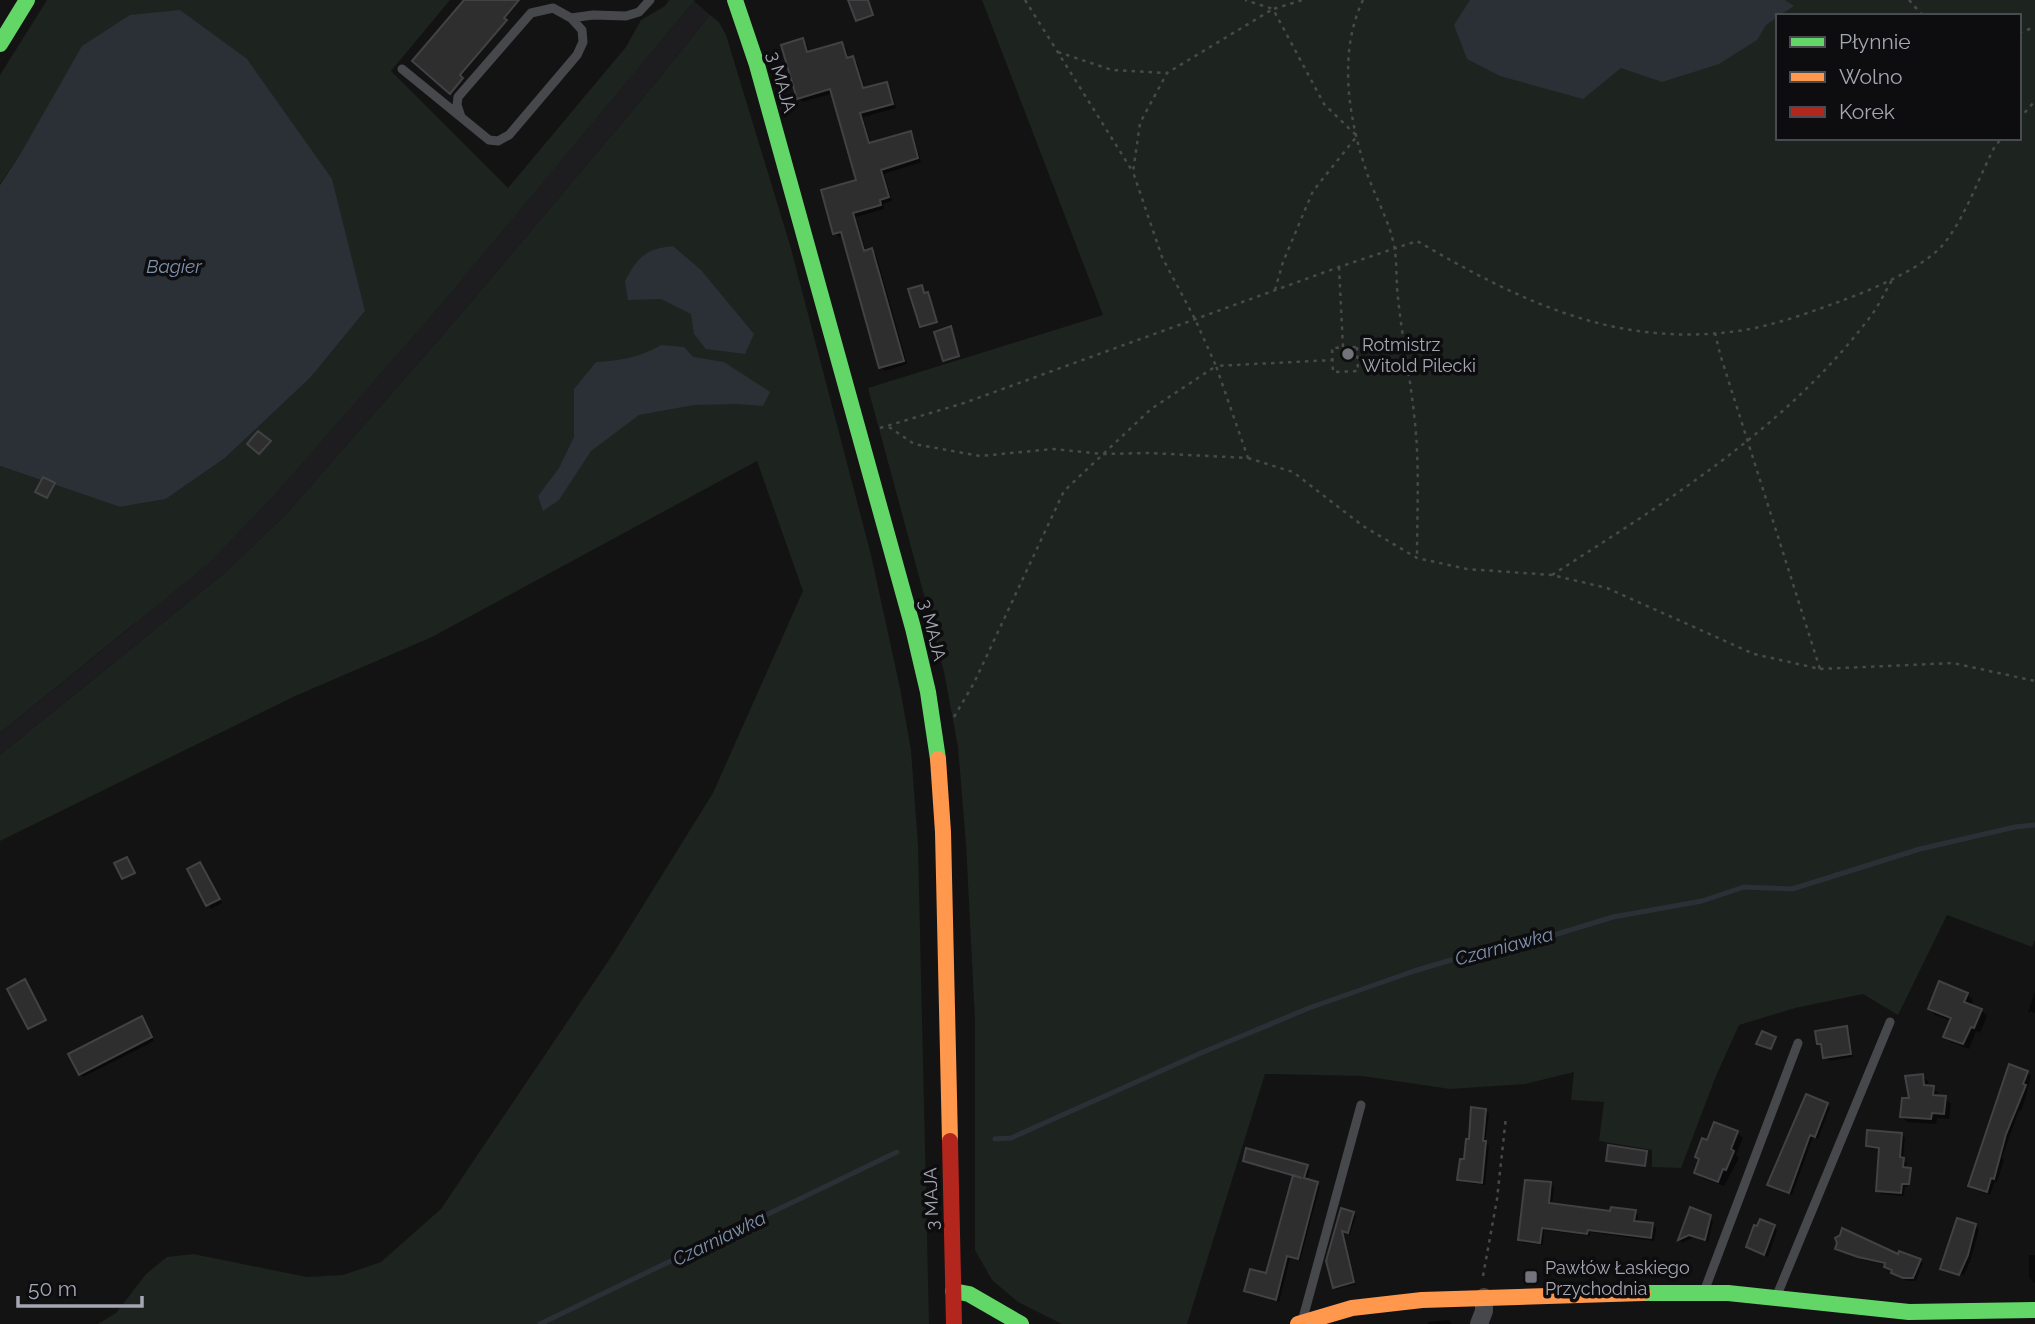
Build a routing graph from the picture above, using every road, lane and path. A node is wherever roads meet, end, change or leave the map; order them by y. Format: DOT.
graph roads {
  1 [pos="27,0"];
  2 [pos="545,0"];
  3 [pos="650,0"];
  4 [pos="735,0"];
  5 [pos="1025,0"];
  6 [pos="1245,0"];
  7 [pos="1303,0"];
  8 [pos="1363,0"];
  9 [pos="1909,0"];
  10 [pos="553,8"];
  11 [pos="1273,9"];
  12 [pos="1921,14"];
  13 [pos="571,18"];
  14 [pos="0,44"];
  15 [pos="1057,51"];
  16 [pos="402,69"];
  17 [pos="1167,73"];
  18 [pos="2035,101"];
  19 [pos="461,117"];
  20 [pos="2021,117"];
  21 [pos="1357,136"];
  22 [pos="2000,140"];
  23 [pos="1133,172"];
  24 [pos="1395,250"];
  25 [pos="1339,267"];
  26 [pos="1893,278"];
  27 [pos="1275,290"];
  28 [pos="1195,319"];
  29 [pos="1715,333"];
  30 [pos="1343,348"];
  31 [pos="1332,360"];
  32 [pos="1216,366"];
  33 [pos="888,426"];
  34 [pos="860,435"];
  35 [pos="1748,443"];
  36 [pos="1103,454"];
  37 [pos="1248,458"];
  38 [pos="1417,558"];
  39 [pos="1552,575"];
  40 [pos="1820,669"];
  41 [pos="2035,681"];
  42 [pos="937,746"];
  43 [pos="1890,1022"];
  44 [pos="1798,1043"];
  45 [pos="1361,1105"];
  46 [pos="1506,1117"];
  47 [pos="953,1291"];
  48 [pos="1704,1291"];
  49 [pos="1776,1296"];
  50 [pos="1484,1297"];
  51 [pos="2035,1310"];
  52 [pos="1300,1323"];
  53 [pos="954,1324"];
  54 [pos="1021,1324"];
  55 [pos="1479,1324"];
  1 -- 14 [label="main road"];
  2 -- 10 [label="lane"];
  3 -- 13 [label="lane"];
  4 -- 34 [label="main road, 3 MAJA"];
  5 -- 15 [label="path"];
  6 -- 11 [label="path"];
  7 -- 11 [label="path"];
  8 -- 21 [label="path"];
  9 -- 12 [label="path"];
  10 -- 13 [label="lane"];
  10 -- 19 [label="lane"];
  11 -- 17 [label="path"];
  11 -- 21 [label="path"];
  13 -- 19 [label="lane"];
  15 -- 17 [label="path"];
  15 -- 23 [label="path"];
  16 -- 19 [label="lane"];
  17 -- 23 [label="path"];
  18 -- 20 [label="path"];
  21 -- 24 [label="path"];
  21 -- 27 [label="path"];
  22 -- 26 [label="path"];
  23 -- 28 [label="path"];
  24 -- 25 [label="path"];
  24 -- 29 [label="path"];
  24 -- 38 [label="path"];
  25 -- 27 [label="path"];
  25 -- 30 [label="path"];
  26 -- 29 [label="path"];
  26 -- 35 [label="path"];
  27 -- 28 [label="path"];
  28 -- 32 [label="path"];
  28 -- 33 [label="path"];
  29 -- 35 [label="path"];
  30 -- 31 [label="path"];
  30 -- 31 [label="path"];
  31 -- 32 [label="path"];
  32 -- 36 [label="path"];
  32 -- 37 [label="path"];
  33 -- 34 [label="path"];
  33 -- 36 [label="path"];
  34 -- 42 [label="main road, 3 MAJA"];
  35 -- 39 [label="path"];
  35 -- 40 [label="path"];
  36 -- 37 [label="path"];
  36 -- 42 [label="path"];
  37 -- 38 [label="path"];
  38 -- 39 [label="path"];
  39 -- 40 [label="path"];
  40 -- 41 [label="path"];
  42 -- 47 [label="main road, 3 MAJA"];
  43 -- 49 [label="lane"];
  44 -- 48 [label="lane"];
  45 -- 52 [label="lane"];
  46 -- 50 [label="path"];
  47 -- 53 [label="main road, 3 MAJA"];
  47 -- 54 [label="main road"];
  48 -- 49 [label="main road"];
  48 -- 50 [label="main road"];
  49 -- 51 [label="main road"];
  50 -- 52 [label="main road"];
  50 -- 55 [label="street"];
}
